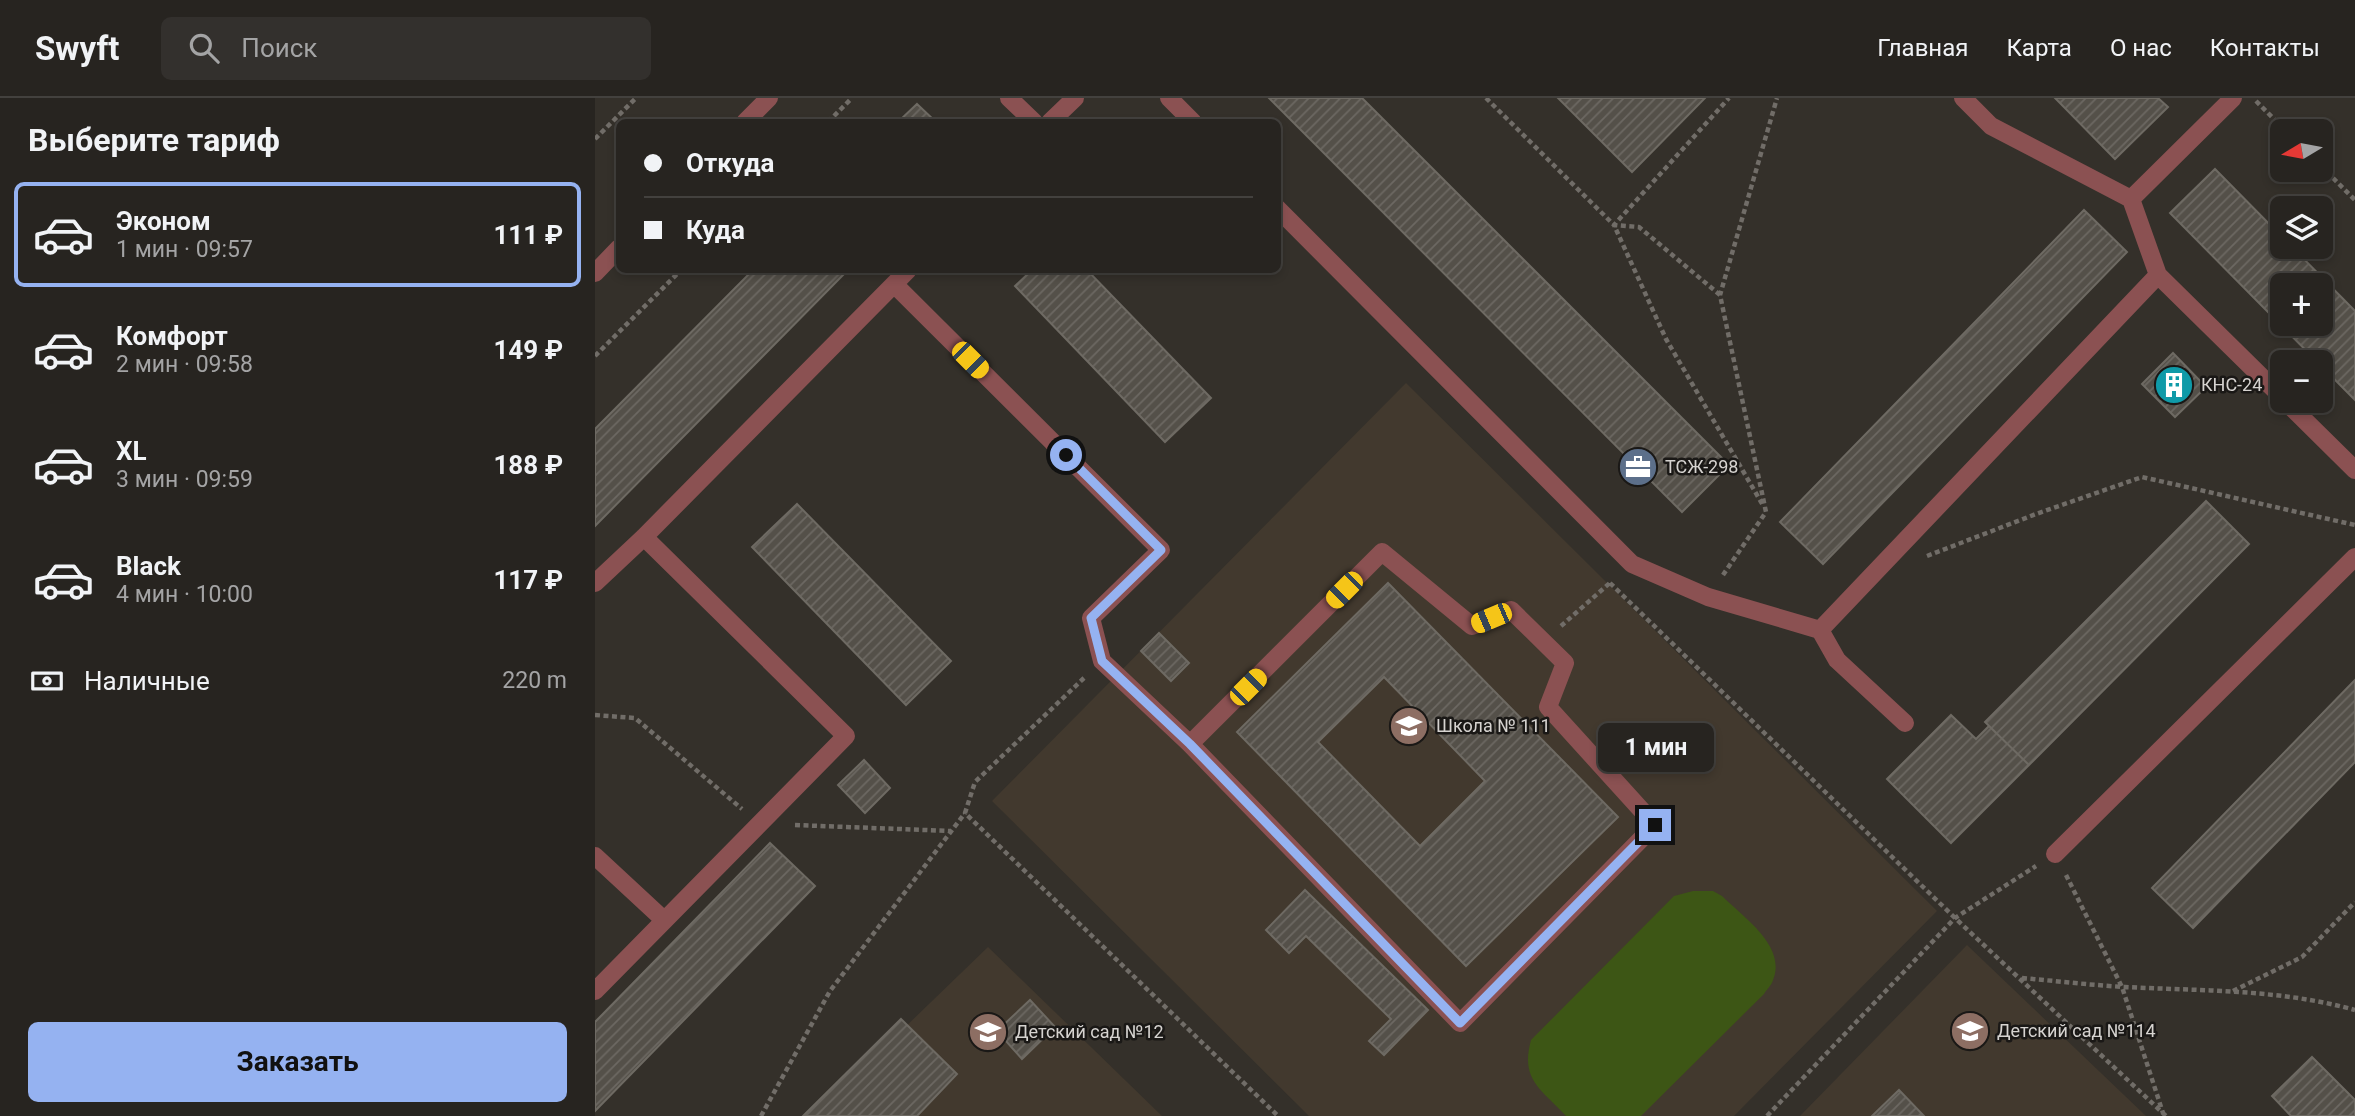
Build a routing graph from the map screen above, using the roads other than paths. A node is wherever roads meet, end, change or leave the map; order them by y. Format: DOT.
graph roads {
  1 [pos="769,98"];
  2 [pos="1009,98"];
  3 [pos="1075,98"];
  4 [pos="1169,98"];
  5 [pos="1963,98"];
  6 [pos="2233,98"];
  7 [pos="748,119"];
  8 [pos="1031,119"];
  9 [pos="1053,119"];
  10 [pos="1190,119"];
  11 [pos="2131,199"];
  12 [pos="1281,212"];
  13 [pos="616,251"];
  14 [pos="595,273"];
  15 [pos="905,273"];
  16 [pos="2158,275"];
  17 [pos="894,284"];
  18 [pos="2270,385"];
  19 [pos="2298,413"];
  20 [pos="2355,470"];
  21 [pos="644,537"];
  22 [pos="2355,557"];
  23 [pos="595,583"];
  24 [pos="1820,630"];
  25 [pos="1905,723"];
  26 [pos="1190,744"];
  27 [pos="2055,854"];
  28 [pos="595,856"];
  29 [pos="664,920"];
  30 [pos="595,991"];
  1 -- 7 [label="street"];
  2 -- 8 [label="street"];
  3 -- 9 [label="street"];
  4 -- 10 [label="street"];
  5 -- 11 [label="street"];
  6 -- 11 [label="street"];
  11 -- 16 [label="street"];
  12 -- 24 [label="street"];
  13 -- 14 [label="street"];
  15 -- 17 [label="street"];
  16 -- 18 [label="street"];
  16 -- 24 [label="street"];
  17 -- 21 [label="street"];
  17 -- 26 [label="street"];
  19 -- 20 [label="street"];
  21 -- 23 [label="street"];
  21 -- 29 [label="street"];
  22 -- 27 [label="street"];
  24 -- 25 [label="street"];
  26 -- 26 [label="street"];
  28 -- 29 [label="street"];
  29 -- 30 [label="street"];
}
